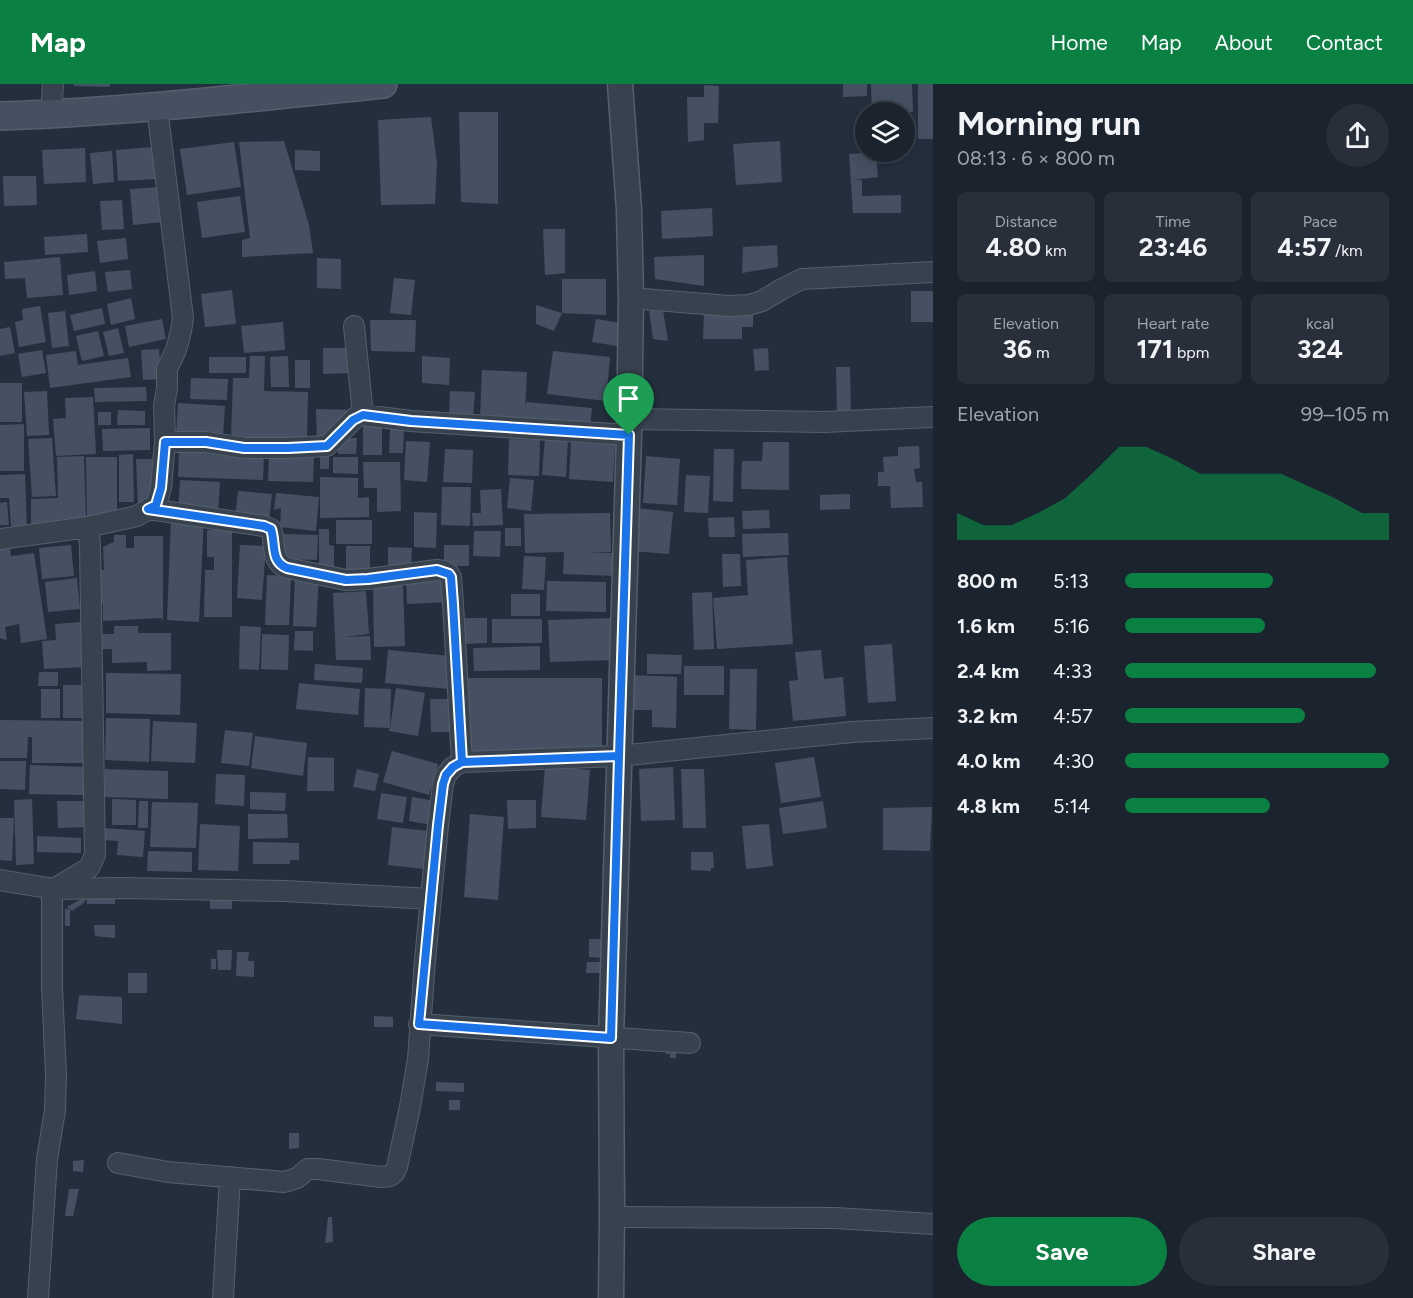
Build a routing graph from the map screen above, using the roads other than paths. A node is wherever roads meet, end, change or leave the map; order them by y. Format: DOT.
graph roads {
  1 [pos="53,84"];
  2 [pos="383,84"];
  3 [pos="620,84"];
  4 [pos="157,107"];
  5 [pos="51,115"];
  6 [pos="0,116"];
  7 [pos="933,273"];
  8 [pos="631,298"];
  9 [pos="354,326"];
  10 [pos="363,415"];
  11 [pos="933,417"];
  12 [pos="629,427"];
  13 [pos="165,442"];
  14 [pos="148,509"];
  15 [pos="88,527"];
  16 [pos="0,539"];
  17 [pos="933,728"];
  18 [pos="619,756"];
  19 [pos="462,762"];
  20 [pos="0,880"];
  21 [pos="54,889"];
  22 [pos="431,899"];
  23 [pos="419,1024"];
  24 [pos="611,1038"];
  25 [pos="690,1043"];
  26 [pos="118,1163"];
  27 [pos="230,1177"];
  28 [pos="612,1217"];
  29 [pos="933,1224"];
  30 [pos="38,1298"];
  31 [pos="223,1298"];
  32 [pos="611,1298"];
  1 -- 5 [label="street"];
  2 -- 4 [label="main road"];
  3 -- 8 [label="street"];
  4 -- 5 [label="main road"];
  4 -- 13 [label="street"];
  5 -- 6 [label="main road"];
  7 -- 8 [label="street"];
  8 -- 12 [label="street"];
  9 -- 10 [label="street"];
  10 -- 12 [label="street"];
  10 -- 13 [label="street"];
  11 -- 12 [label="street"];
  12 -- 18 [label="street"];
  13 -- 14 [label="street"];
  14 -- 15 [label="street"];
  14 -- 19 [label="street"];
  15 -- 16 [label="street"];
  15 -- 21 [label="street"];
  17 -- 18 [label="street"];
  18 -- 19 [label="street"];
  18 -- 24 [label="street"];
  19 -- 22 [label="street"];
  20 -- 21 [label="street"];
  21 -- 22 [label="street"];
  21 -- 30 [label="street"];
  22 -- 23 [label="street"];
  23 -- 24 [label="street"];
  23 -- 27 [label="street"];
  24 -- 25 [label="street"];
  24 -- 28 [label="street"];
  26 -- 27 [label="street"];
  27 -- 31 [label="street"];
  28 -- 29 [label="street"];
  28 -- 32 [label="street"];
}
